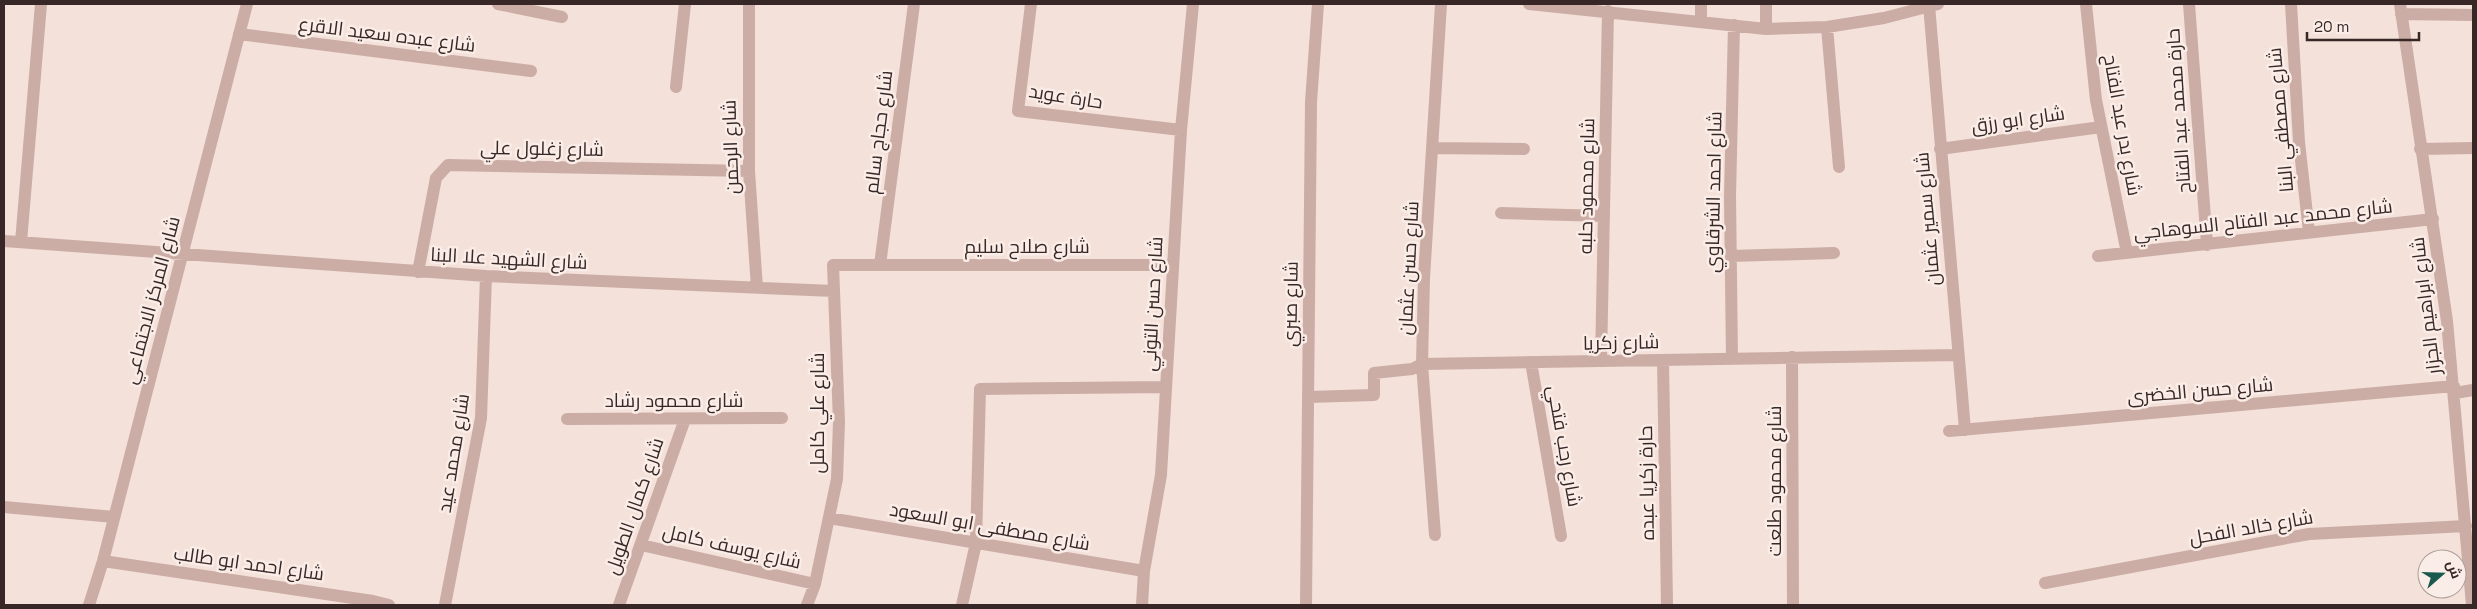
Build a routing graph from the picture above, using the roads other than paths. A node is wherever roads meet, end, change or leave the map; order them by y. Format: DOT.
graph roads {
  1 [pos="42,4"];
  2 [pos="247,4"];
  3 [pos="498,4"];
  4 [pos="686,4"];
  5 [pos="749,4"];
  6 [pos="914,4"];
  7 [pos="1031,4"];
  8 [pos="1193,4"];
  9 [pos="1318,4"];
  10 [pos="1441,4"];
  11 [pos="1529,4"];
  12 [pos="1701,4"];
  13 [pos="1766,4"];
  14 [pos="1933,4"];
  15 [pos="2086,4"];
  16 [pos="2189,4"];
  17 [pos="2291,4"];
  18 [pos="1580,6"];
  19 [pos="2400,9"];
  20 [pos="1608,11"];
  21 [pos="2473,14"];
  22 [pos="562,16"];
  23 [pos="1701,20"];
  24 [pos="1734,25"];
  25 [pos="1827,26"];
  26 [pos="1766,29"];
  27 [pos="240,34"];
  28 [pos="531,71"];
  29 [pos="676,87"];
  30 [pos="2101,126"];
  31 [pos="1181,130"];
  32 [pos="1434,148"];
  33 [pos="2473,148"];
  34 [pos="1524,149"];
  35 [pos="1940,149"];
  36 [pos="2420,149"];
  37 [pos="1839,167"];
  38 [pos="749,171"];
  39 [pos="1501,213"];
  40 [pos="1604,216"];
  41 [pos="2433,219"];
  42 [pos="2309,232"];
  43 [pos="4,240"];
  44 [pos="21,242"];
  45 [pos="2207,245"];
  46 [pos="1834,253"];
  47 [pos="2127,253"];
  48 [pos="182,255"];
  49 [pos="1731,256"];
  50 [pos="2098,256"];
  51 [pos="880,265"];
  52 [pos="1173,265"];
  53 [pos="418,272"];
  54 [pos="486,276"];
  55 [pos="757,288"];
  56 [pos="834,291"];
  57 [pos="1957,355"];
  58 [pos="1792,357"];
  59 [pos="1732,359"];
  60 [pos="1663,360"];
  61 [pos="1602,361"];
  62 [pos="1532,362"];
  63 [pos="1422,364"];
  64 [pos="1166,387"];
  65 [pos="2454,390"];
  66 [pos="2473,390"];
  67 [pos="1308,397"];
  68 [pos="684,418"];
  69 [pos="782,418"];
  70 [pos="567,419"];
  71 [pos="1965,430"];
  72 [pos="1949,431"];
  73 [pos="4,507"];
  74 [pos="114,518"];
  75 [pos="829,518"];
  76 [pos="2466,526"];
  77 [pos="1435,535"];
  78 [pos="1561,536"];
  79 [pos="976,542"];
  80 [pos="641,545"];
  81 [pos="104,561"];
  82 [pos="1144,571"];
  83 [pos="2045,582"];
  84 [pos="815,584"];
  85 [pos="372,603"];
  86 [pos="89,605"];
  87 [pos="390,605"];
  88 [pos="445,605"];
  89 [pos="620,605"];
  90 [pos="807,605"];
  91 [pos="962,605"];
  92 [pos="1142,605"];
  93 [pos="1306,605"];
  94 [pos="1667,605"];
  95 [pos="1793,605"];
  96 [pos="2472,605"];
  1 -- 44 [label="street"];
  2 -- 27 [label="street, شارع المركز الاجتماعي"];
  3 -- 22 [label="street"];
  4 -- 29 [label="street"];
  5 -- 38 [label="street, شارع الرحمن"];
  6 -- 51 [label="street, شارع حجاج سالم"];
  7 -- 31 [label="street, حارة عويد"];
  8 -- 31 [label="street, شارع حسن التوني"];
  9 -- 67 [label="street, شارع صبري"];
  10 -- 32 [label="street, شارع حسن عثمان"];
  11 -- 18 [label="street"];
  12 -- 23 [label="street"];
  13 -- 26 [label="street"];
  14 -- 25 [label="street"];
  14 -- 35 [label="street, شارع سمير عثمان"];
  15 -- 30 [label="street, شارع بدر عبد الفتاح"];
  16 -- 45 [label="street, حارة محمد عبد الفتاح"];
  17 -- 42 [label="street, شارع مصطفي البنا"];
  18 -- 20 [label="street"];
  19 -- 21 [label="street"];
  19 -- 36 [label="street, شارع ابراهيم الجزار"];
  20 -- 23 [label="street"];
  20 -- 40 [label="street, شارع محمود حلبه"];
  23 -- 24 [label="street"];
  24 -- 26 [label="street"];
  24 -- 49 [label="street, شارع احمد الشرقاوي"];
  25 -- 26 [label="street"];
  25 -- 37 [label="street"];
  27 -- 28 [label="street, شارع عبده سعيد الاقرع"];
  27 -- 48 [label="street, شارع المركز الاجتماعي"];
  30 -- 35 [label="street, شارع ابو رزق"];
  30 -- 47 [label="street, شارع بدر عبد الفتاح"];
  31 -- 52 [label="street, شارع حسن التوني"];
  32 -- 34 [label="street"];
  32 -- 63 [label="street, شارع حسن عثمان"];
  33 -- 36 [label="street"];
  35 -- 57 [label="street, شارع سمير عثمان"];
  36 -- 41 [label="street, شارع ابراهيم الجزار"];
  38 -- 53 [label="street, شارع زغلول علي"];
  38 -- 55 [label="street, شارع الرحمن"];
  39 -- 40 [label="street"];
  40 -- 61 [label="street, شارع محمود حلبه"];
  41 -- 42 [label="street, شارع محمد عبد الفتاح السوهاجي"];
  41 -- 65 [label="street, شارع ابراهيم الجزار"];
  42 -- 45 [label="street, شارع محمد عبد الفتاح السوهاجي"];
  43 -- 44 [label="street, شارع الشهيد علا البنا"];
  44 -- 48 [label="street, شارع الشهيد علا البنا"];
  45 -- 47 [label="street, شارع محمد عبد الفتاح السوهاجي"];
  46 -- 49 [label="street"];
  47 -- 50 [label="street, شارع محمد عبد الفتاح السوهاجي"];
  48 -- 53 [label="street, شارع الشهيد علا البنا"];
  48 -- 74 [label="street, شارع المركز الاجتماعي"];
  49 -- 59 [label="street, شارع احمد الشرقاوي"];
  51 -- 52 [label="street, شارع صلاح سليم"];
  51 -- 56 [label="street, شارع علي كامل"];
  52 -- 64 [label="street, شارع حسن التوني"];
  53 -- 54 [label="street, شارع الشهيد علا البنا"];
  54 -- 55 [label="street, شارع الشهيد علا البنا"];
  54 -- 88 [label="street, شارع محمد عيد"];
  55 -- 56 [label="street, شارع الشهيد علا البنا"];
  56 -- 75 [label="street, شارع علي كامل"];
  57 -- 58 [label="street, شارع زكريا"];
  57 -- 71 [label="street, شارع سمير عثمان"];
  58 -- 59 [label="street, شارع زكريا"];
  58 -- 95 [label="street, شارع محمود طلعت"];
  59 -- 60 [label="street, شارع زكريا"];
  60 -- 61 [label="street, شارع زكريا"];
  60 -- 94 [label="street, حارة زكريا عبده"];
  61 -- 62 [label="street, شارع زكريا"];
  62 -- 63 [label="street, شارع زكريا"];
  62 -- 78 [label="street, شارع رجب فتحي"];
  63 -- 67 [label="street, شارع زكريا"];
  63 -- 77 [label="street, شارع حسن عثمان"];
  64 -- 79 [label="street"];
  64 -- 82 [label="street, شارع حسن التوني"];
  65 -- 66 [label="street, شارع حسن الخضرى"];
  65 -- 71 [label="street, شارع حسن الخضرى"];
  65 -- 76 [label="street, شارع ابراهيم الجزار"];
  67 -- 93 [label="street, شارع صبري"];
  68 -- 69 [label="street, شارع محمود رشاد"];
  68 -- 70 [label="street, شارع محمود رشاد"];
  68 -- 80 [label="street, شارع كمال الطويل"];
  71 -- 72 [label="street, شارع حسن الخضرى"];
  73 -- 74 [label="street"];
  74 -- 81 [label="street, شارع المركز الاجتماعي"];
  75 -- 79 [label="street, شارع مصطفى ابو السعود"];
  75 -- 84 [label="street, شارع علي كامل"];
  76 -- 83 [label="street, شارع خالد الفحل"];
  76 -- 96 [label="street, شارع ابراهيم الجزار"];
  79 -- 82 [label="street, شارع مصطفى ابو السعود"];
  79 -- 91 [label="street"];
  80 -- 84 [label="street, شارع يوسف كامل"];
  80 -- 89 [label="street, شارع كمال الطويل"];
  81 -- 85 [label="street, شارع احمد ابو طالب"];
  81 -- 86 [label="street, شارع المركز الاجتماعي"];
  82 -- 92 [label="street, شارع حسن التوني"];
  84 -- 90 [label="street, شارع علي كامل"];
  85 -- 87 [label="street, شارع احمد ابو طالب"];
}
